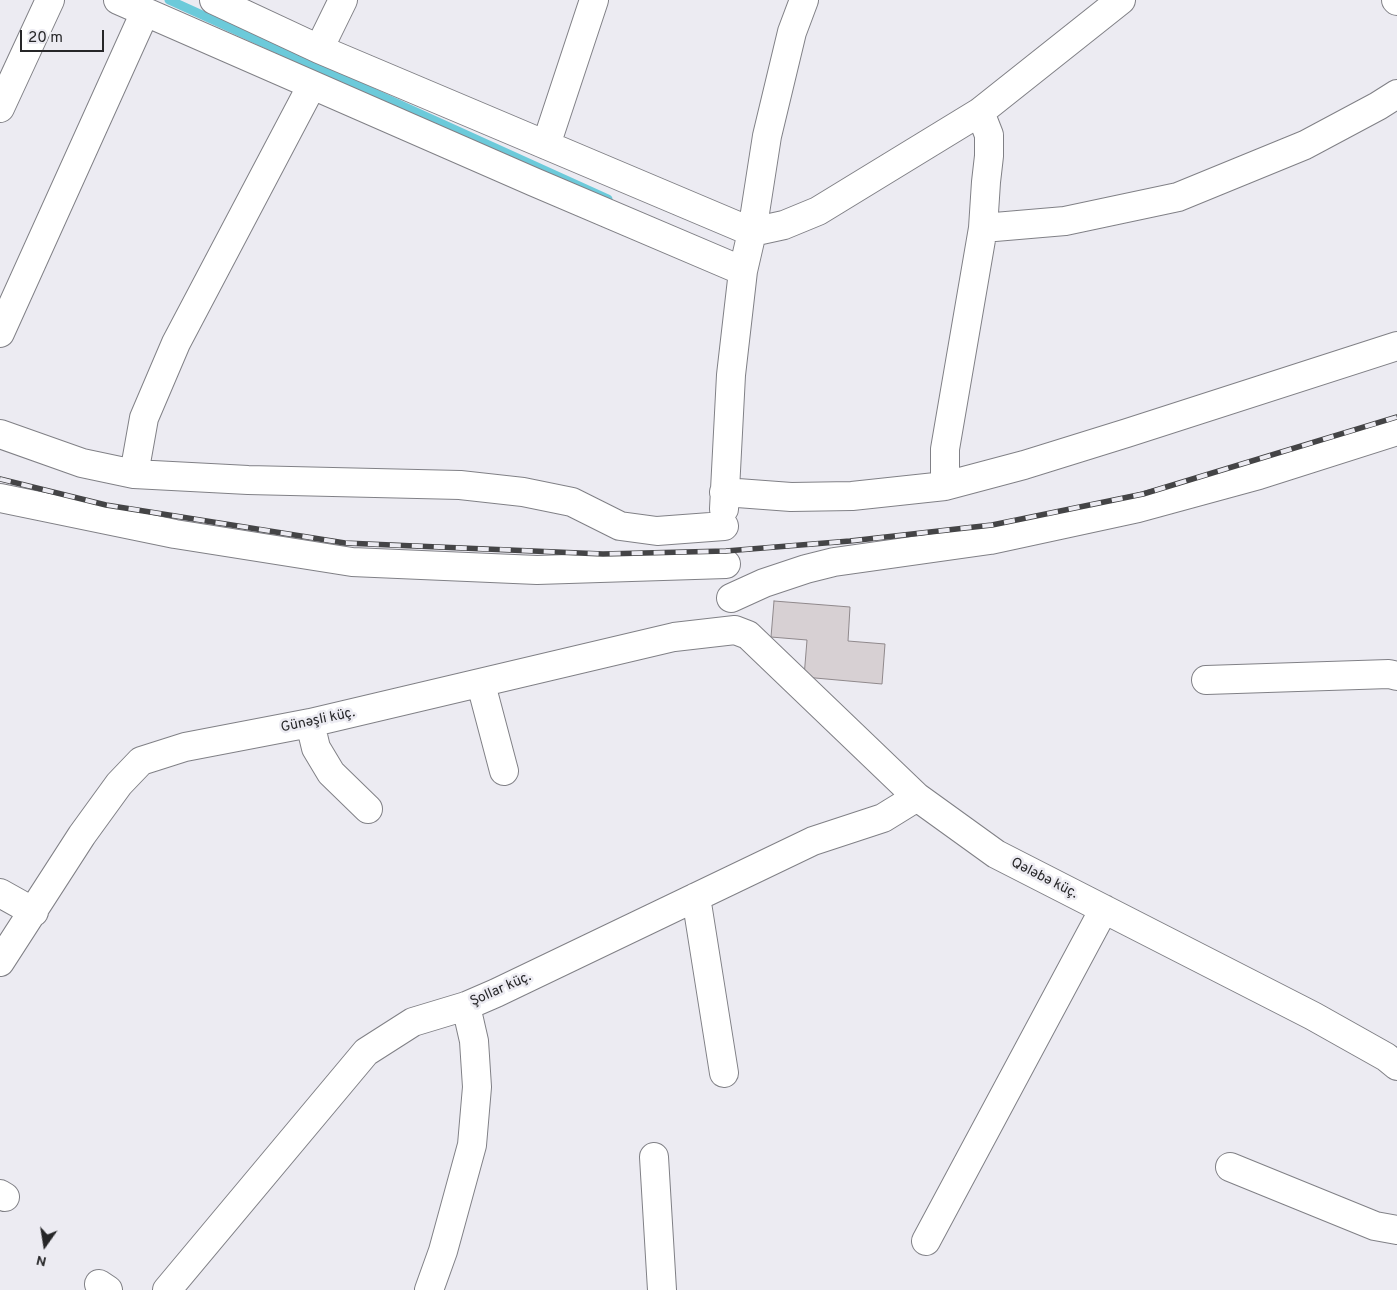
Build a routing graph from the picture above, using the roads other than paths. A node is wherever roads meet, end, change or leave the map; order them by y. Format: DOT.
graph roads {
  1 [pos="50,0"];
  2 [pos="118,0"];
  3 [pos="214,0"];
  4 [pos="343,0"];
  5 [pos="594,0"];
  6 [pos="804,0"];
  7 [pos="1121,0"];
  8 [pos="145,12"];
  9 [pos="318,49"];
  10 [pos="312,85"];
  11 [pos="1397,94"];
  12 [pos="0,108"];
  13 [pos="980,112"];
  14 [pos="546,145"];
  15 [pos="984,228"];
  16 [pos="752,232"];
  17 [pos="743,271"];
  18 [pos="0,333"];
  19 [pos="1397,346"];
  20 [pos="1397,432"];
  21 [pos="0,434"];
  22 [pos="134,474"];
  23 [pos="944,486"];
  24 [pos="724,492"];
  25 [pos="0,498"];
  26 [pos="724,526"];
  27 [pos="726,564"];
  28 [pos="731,598"];
  29 [pos="735,630"];
  30 [pos="1397,676"];
  31 [pos="1206,680"];
  32 [pos="480,684"];
  33 [pos="310,723"];
  34 [pos="504,771"];
  35 [pos="917,797"];
  36 [pos="368,809"];
  37 [pos="0,893"];
  38 [pos="696,897"];
  39 [pos="1104,909"];
  40 [pos="34,912"];
  41 [pos="0,962"];
  42 [pos="466,1006"];
  43 [pos="1397,1066"];
  44 [pos="724,1073"];
  45 [pos="654,1157"];
  46 [pos="1230,1167"];
  47 [pos="1397,1230"];
  48 [pos="926,1241"];
  49 [pos="167,1290"];
  50 [pos="429,1290"];
  51 [pos="662,1290"];
  1 -- 12 [label="street"];
  2 -- 8 [label="street"];
  3 -- 9 [label="street"];
  4 -- 9 [label="street"];
  5 -- 14 [label="street"];
  6 -- 16 [label="street"];
  7 -- 13 [label="street"];
  8 -- 10 [label="street"];
  8 -- 18 [label="street"];
  9 -- 14 [label="street"];
  10 -- 17 [label="street"];
  10 -- 22 [label="street"];
  11 -- 15 [label="street"];
  13 -- 15 [label="street"];
  13 -- 16 [label="street"];
  14 -- 16 [label="street"];
  15 -- 23 [label="street"];
  16 -- 17 [label="street"];
  17 -- 24 [label="street"];
  19 -- 23 [label="street"];
  20 -- 28 [label="street"];
  21 -- 22 [label="street"];
  22 -- 26 [label="street"];
  23 -- 24 [label="street"];
  24 -- 26 [label="street"];
  25 -- 27 [label="street"];
  26 -- 27 [label="street"];
  27 -- 28 [label="street"];
  28 -- 29 [label="street"];
  29 -- 32 [label="street, Günəşli küç."];
  29 -- 35 [label="street, Qələbə küç."];
  30 -- 31 [label="street"];
  32 -- 33 [label="street, Günəşli küç."];
  32 -- 34 [label="street"];
  33 -- 36 [label="street"];
  33 -- 40 [label="street, Günəşli küç."];
  35 -- 38 [label="street, Şollar küç."];
  35 -- 39 [label="street, Qələbə küç."];
  37 -- 40 [label="street"];
  38 -- 42 [label="street, Şollar küç."];
  38 -- 44 [label="street"];
  39 -- 43 [label="street, Qələbə küç."];
  39 -- 48 [label="street"];
  40 -- 41 [label="street, Günəşli küç."];
  42 -- 49 [label="street, Şollar küç."];
  42 -- 50 [label="street"];
  45 -- 51 [label="street"];
  46 -- 47 [label="street"];
}
